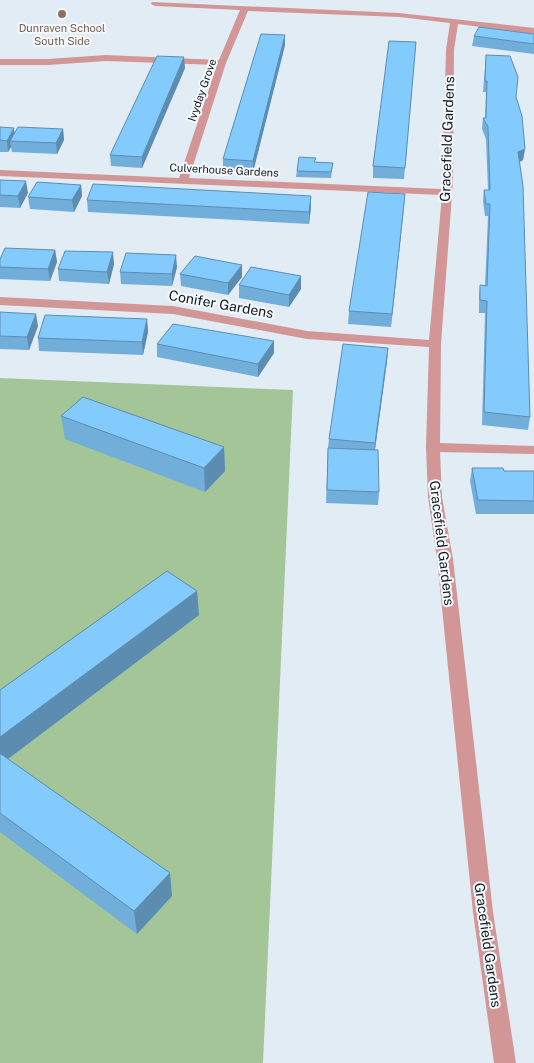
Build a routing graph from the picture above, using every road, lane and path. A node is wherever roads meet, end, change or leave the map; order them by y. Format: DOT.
graph roads {
  1 [pos="156,4"];
  2 [pos="245,8"];
  3 [pos="454,21"];
  4 [pos="534,31"];
  5 [pos="0,62"];
  6 [pos="222,63"];
  7 [pos="0,173"];
  8 [pos="183,181"];
  9 [pos="446,192"];
  10 [pos="0,301"];
  11 [pos="435,344"];
  12 [pos="433,447"];
  13 [pos="534,450"];
  14 [pos="505,1063"];
  1 -- 2 [label="street"];
  2 -- 3 [label="street"];
  2 -- 6 [label="street, Ivyday Grove"];
  3 -- 4 [label="street"];
  3 -- 9 [label="street, Gracefield Gardens"];
  5 -- 6 [label="street"];
  6 -- 8 [label="street, Ivyday Grove"];
  7 -- 8 [label="street, Culverhouse Gardens"];
  8 -- 9 [label="street, Culverhouse Gardens"];
  9 -- 11 [label="street, Gracefield Gardens"];
  10 -- 11 [label="street, Conifer Gardens"];
  11 -- 12 [label="street, Gracefield Gardens"];
  12 -- 13 [label="street"];
  12 -- 14 [label="street, Gracefield Gardens"];
}
